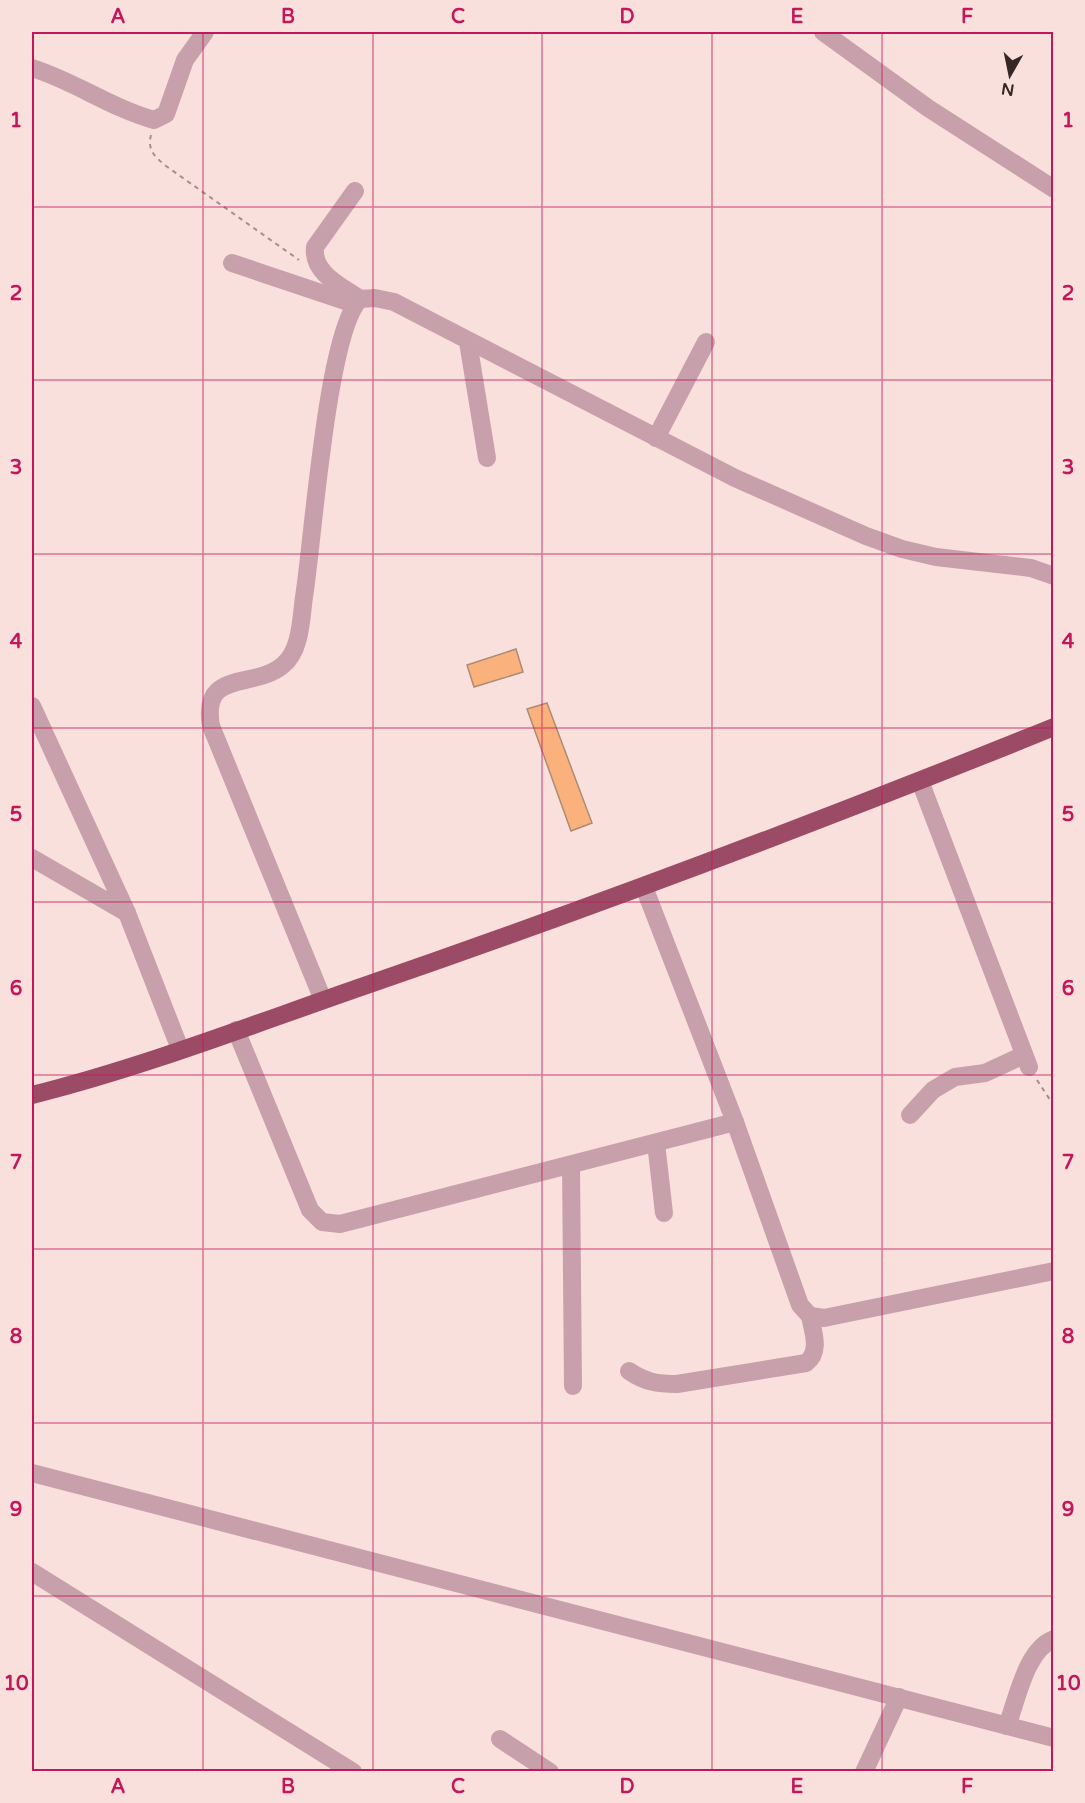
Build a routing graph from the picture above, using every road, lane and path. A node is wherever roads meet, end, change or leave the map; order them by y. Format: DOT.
graph roads {
  1 [pos="205,32"];
  2 [pos="823,32"];
  3 [pos="32,68"];
  4 [pos="154,120"];
  5 [pos="1053,189"];
  6 [pos="355,191"];
  7 [pos="300,261"];
  8 [pos="232,263"];
  9 [pos="357,301"];
  10 [pos="468,342"];
  11 [pos="706,342"];
  12 [pos="656,438"];
  13 [pos="487,458"];
  14 [pos="1053,576"];
  15 [pos="32,706"];
  16 [pos="1053,727"];
  17 [pos="920,781"];
  18 [pos="32,858"];
  19 [pos="644,887"];
  20 [pos="127,913"];
  21 [pos="323,1000"];
  22 [pos="236,1030"];
  23 [pos="180,1049"];
  24 [pos="1027,1061"];
  25 [pos="32,1095"];
  26 [pos="1053,1106"];
  27 [pos="910,1115"];
  28 [pos="735,1122"];
  29 [pos="656,1143"];
  30 [pos="571,1165"];
  31 [pos="664,1213"];
  32 [pos="1053,1271"];
  33 [pos="810,1316"];
  34 [pos="629,1371"];
  35 [pos="573,1386"];
  36 [pos="32,1473"];
  37 [pos="32,1572"];
  38 [pos="1053,1639"];
  39 [pos="899,1697"];
  40 [pos="1007,1726"];
  41 [pos="1053,1738"];
  42 [pos="500,1739"];
  43 [pos="353,1772"];
  44 [pos="550,1772"];
  45 [pos="864,1772"];
  1 -- 4 [label="street"];
  2 -- 5 [label="street"];
  3 -- 4 [label="street"];
  4 -- 7 [label="path"];
  6 -- 9 [label="street"];
  8 -- 9 [label="street"];
  9 -- 10 [label="street"];
  9 -- 21 [label="street"];
  10 -- 12 [label="street"];
  10 -- 13 [label="street"];
  11 -- 12 [label="street"];
  12 -- 14 [label="street"];
  15 -- 20 [label="street"];
  16 -- 17 [label="highway"];
  17 -- 19 [label="highway"];
  17 -- 24 [label="street"];
  18 -- 20 [label="street"];
  19 -- 21 [label="highway"];
  19 -- 28 [label="street"];
  20 -- 23 [label="street"];
  21 -- 22 [label="highway"];
  22 -- 23 [label="highway"];
  22 -- 30 [label="street"];
  23 -- 25 [label="highway"];
  24 -- 26 [label="path"];
  24 -- 27 [label="street"];
  28 -- 29 [label="street"];
  28 -- 33 [label="street"];
  29 -- 30 [label="street"];
  29 -- 31 [label="street"];
  30 -- 35 [label="street"];
  32 -- 33 [label="street"];
  33 -- 34 [label="street"];
  36 -- 39 [label="street"];
  37 -- 43 [label="street"];
  38 -- 40 [label="street"];
  39 -- 40 [label="street"];
  39 -- 45 [label="street"];
  40 -- 41 [label="street"];
  42 -- 44 [label="street"];
}
